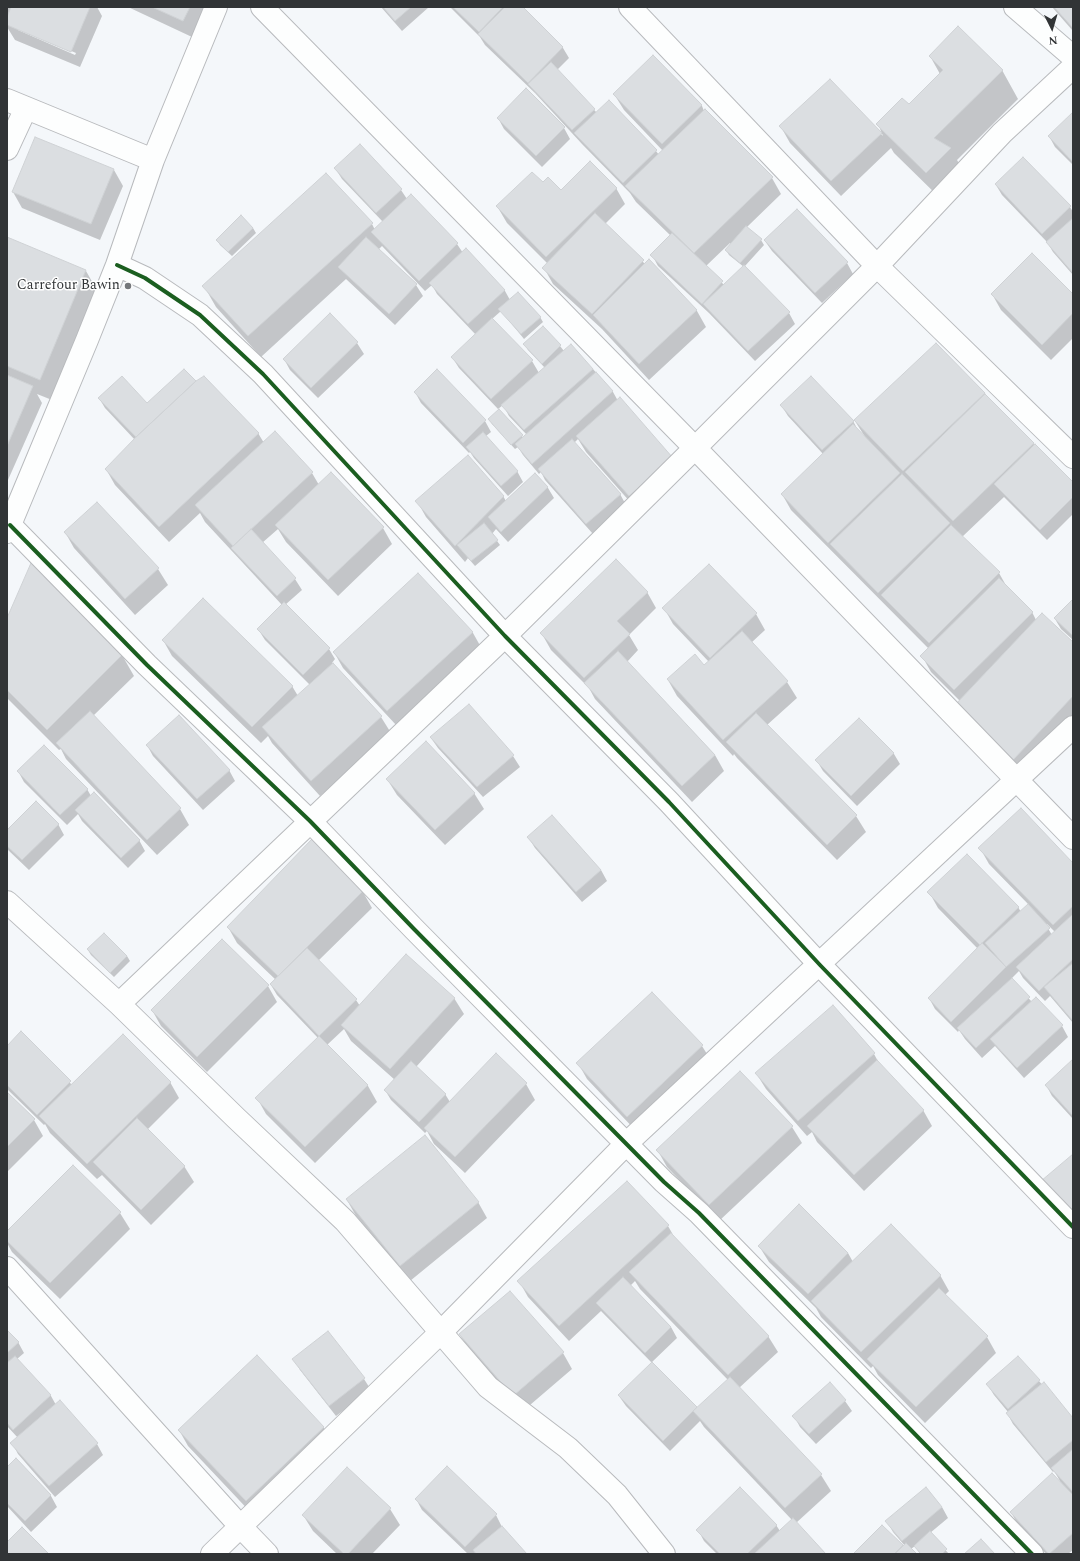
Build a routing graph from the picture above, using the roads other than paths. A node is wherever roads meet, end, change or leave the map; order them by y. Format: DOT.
graph roads {
  1 [pos="216,7"];
  2 [pos="262,7"];
  3 [pos="630,7"];
  4 [pos="1015,7"];
  5 [pos="1073,57"];
  6 [pos="1073,67"];
  7 [pos="16,104"];
  8 [pos="7,149"];
  9 [pos="153,160"];
  10 [pos="117,265"];
  11 [pos="876,266"];
  12 [pos="695,448"];
  13 [pos="1073,457"];
  14 [pos="9,528"];
  15 [pos="505,636"];
  16 [pos="1073,727"];
  17 [pos="1017,780"];
  18 [pos="310,820"];
  19 [pos="1073,838"];
  20 [pos="7,902"];
  21 [pos="820,965"];
  22 [pos="120,1004"];
  23 [pos="627,1143"];
  24 [pos="1073,1227"];
  25 [pos="7,1268"];
  26 [pos="441,1332"];
  27 [pos="240,1526"];
  28 [pos="212,1554"];
  29 [pos="267,1554"];
  30 [pos="664,1554"];
  31 [pos="1032,1554"];
  1 -- 9 [label="street"];
  2 -- 12 [label="street"];
  3 -- 11 [label="street"];
  4 -- 5 [label="street"];
  6 -- 11 [label="street"];
  7 -- 8 [label="street"];
  7 -- 9 [label="street"];
  9 -- 10 [label="street"];
  10 -- 14 [label="street"];
  10 -- 15 [label="street"];
  11 -- 12 [label="street"];
  11 -- 13 [label="street"];
  12 -- 15 [label="street"];
  12 -- 17 [label="street"];
  14 -- 18 [label="street"];
  15 -- 18 [label="street"];
  15 -- 21 [label="street"];
  16 -- 17 [label="street"];
  17 -- 19 [label="street"];
  17 -- 21 [label="street"];
  18 -- 22 [label="street"];
  18 -- 23 [label="street"];
  20 -- 22 [label="street"];
  21 -- 23 [label="street"];
  21 -- 24 [label="street"];
  22 -- 26 [label="street"];
  23 -- 26 [label="street"];
  23 -- 31 [label="street"];
  25 -- 27 [label="street"];
  26 -- 27 [label="street"];
  26 -- 30 [label="street"];
  27 -- 28 [label="street"];
  27 -- 29 [label="street"];
}
